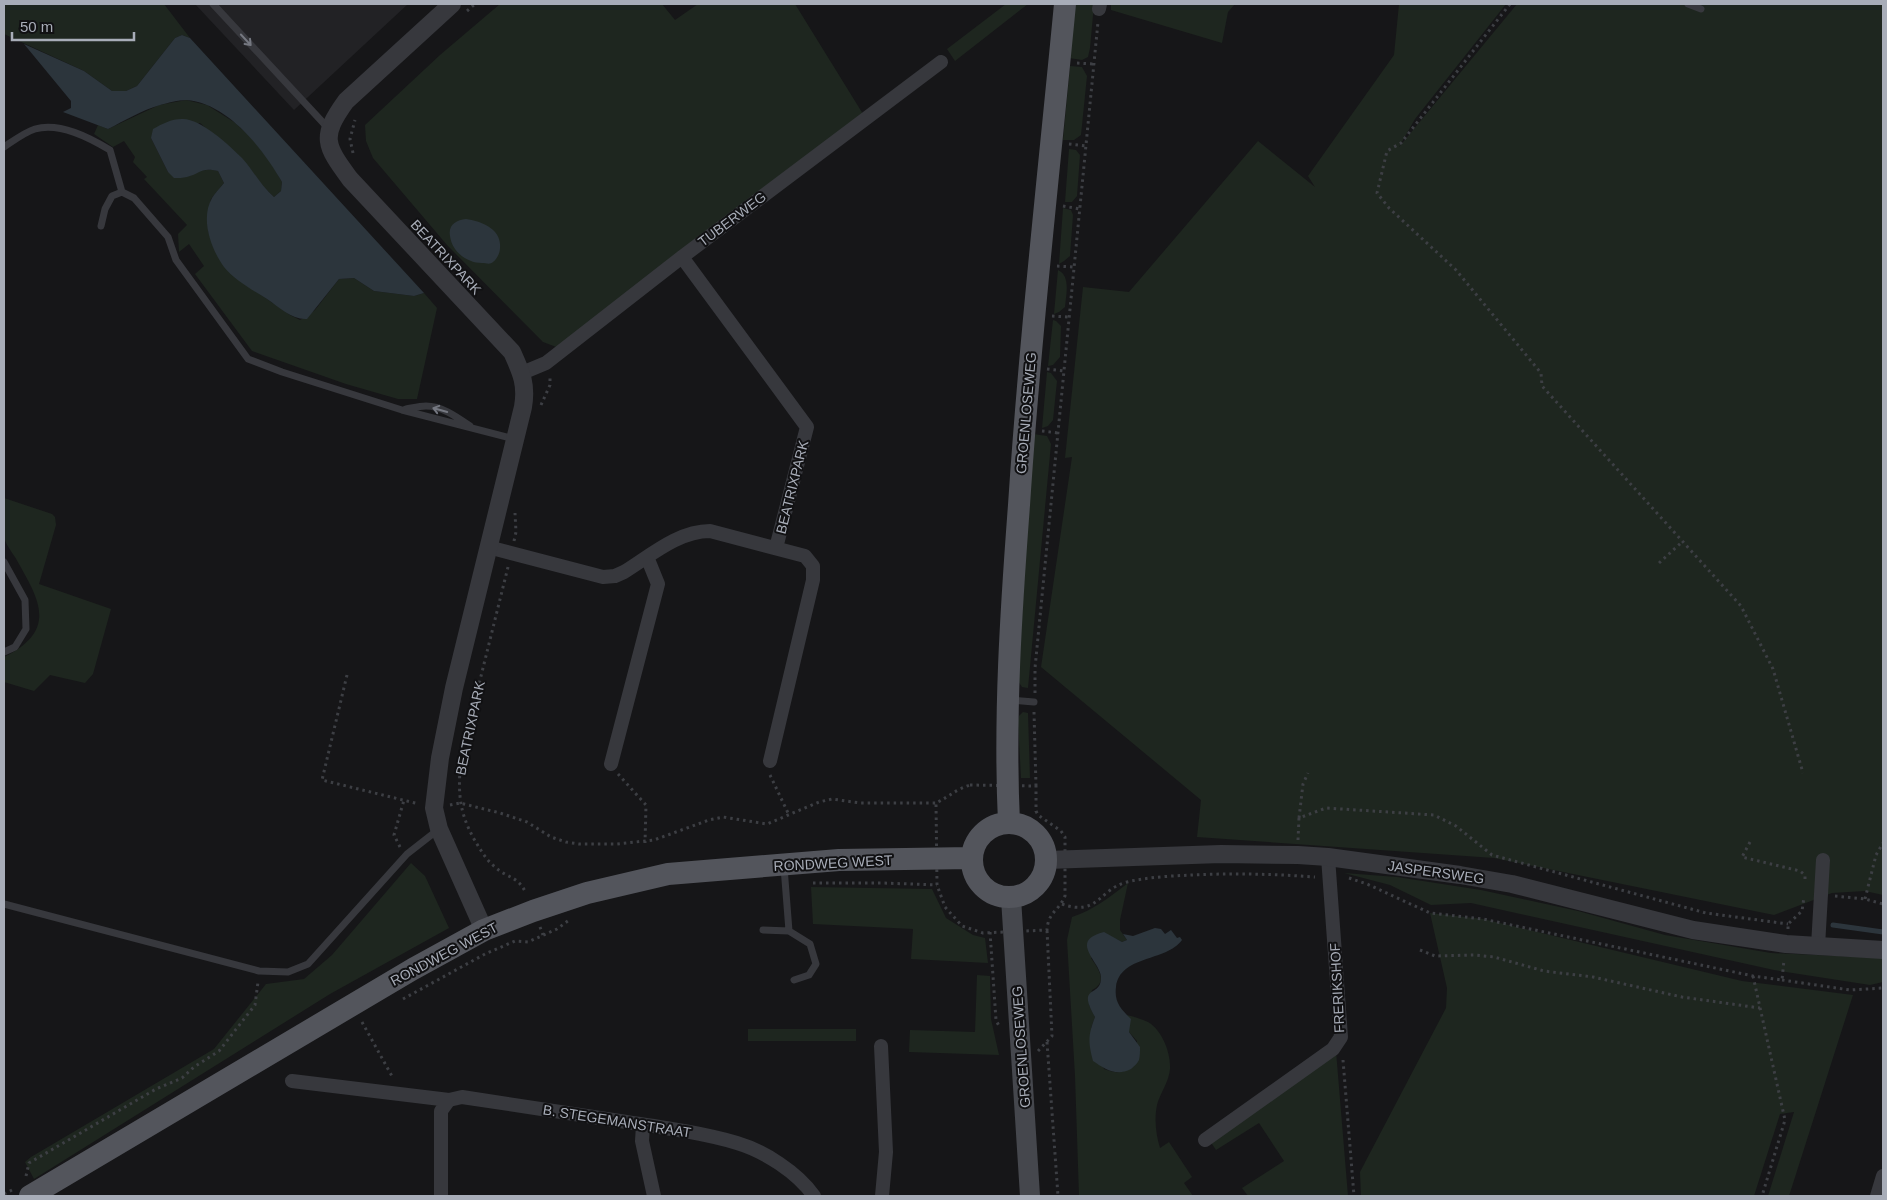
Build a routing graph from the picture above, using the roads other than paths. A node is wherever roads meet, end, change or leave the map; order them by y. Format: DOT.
graph roads {
  1 [pos="213,4"];
  2 [pos="1065,4"];
  3 [pos="1688,4"];
  4 [pos="457,9"];
  5 [pos="1701,9"];
  6 [pos="941,62"];
  7 [pos="329,130"];
  8 [pos="4,147"];
  9 [pos="122,192"];
  10 [pos="101,226"];
  11 [pos="682,257"];
  12 [pos="522,373"];
  13 [pos="514,439"];
  14 [pos="488,547"];
  15 [pos="776,548"];
  16 [pos="647,557"];
  17 [pos="4,562"];
  18 [pos="4,652"];
  19 [pos="1007,699"];
  20 [pos="1034,702"];
  21 [pos="770,761"];
  22 [pos="611,764"];
  23 [pos="1009,823"];
  24 [pos="439,829"];
  25 [pos="1328,857"];
  26 [pos="971,858"];
  27 [pos="1056,860"];
  28 [pos="1823,860"];
  29 [pos="784,874"];
  30 [pos="1011,898"];
  31 [pos="4,904"];
  32 [pos="484,930"];
  33 [pos="762,930"];
  34 [pos="789,931"];
  35 [pos="1818,946"];
  36 [pos="1883,950"];
  37 [pos="794,980"];
  38 [pos="881,1046"];
  39 [pos="292,1081"];
  40 [pos="449,1100"];
  41 [pos="643,1124"];
  42 [pos="1204,1140"];
  43 [pos="1883,1176"];
  44 [pos="24,1189"];
  45 [pos="441,1196"];
  46 [pos="654,1196"];
  47 [pos="814,1196"];
  48 [pos="882,1196"];
  49 [pos="1030,1196"];
  50 [pos="1877,1196"];
  1 -- 7 [label="lane, one-way"];
  2 -- 19 [label="main road, GROENLOSEWEG"];
  3 -- 5 [label="lane"];
  4 -- 7 [label="street"];
  6 -- 11 [label="street, TUBERWEG"];
  7 -- 12 [label="street, BEATRIXPARK"];
  8 -- 9 [label="lane"];
  9 -- 10 [label="lane"];
  9 -- 13 [label="lane"];
  11 -- 12 [label="street, TUBERWEG"];
  11 -- 15 [label="street, BEATRIXPARK"];
  12 -- 13 [label="street, BEATRIXPARK"];
  13 -- 14 [label="street, BEATRIXPARK"];
  14 -- 16 [label="street, BEATRIXPARK"];
  14 -- 24 [label="street, BEATRIXPARK"];
  15 -- 16 [label="street, BEATRIXPARK"];
  15 -- 21 [label="street, BEATRIXPARK"];
  16 -- 22 [label="street"];
  17 -- 18 [label="lane"];
  19 -- 20 [label="lane"];
  19 -- 23 [label="main road, GROENLOSEWEG"];
  23 -- 26 [label="main road"];
  23 -- 27 [label="main road"];
  24 -- 31 [label="lane"];
  24 -- 32 [label="street, BEATRIXPARK"];
  25 -- 27 [label="street, JASPERSWEG"];
  25 -- 35 [label="street, JASPERSWEG"];
  25 -- 42 [label="street, FRERIKSHOF"];
  26 -- 29 [label="main road, RONDWEG WEST"];
  26 -- 30 [label="main road"];
  27 -- 30 [label="main road"];
  28 -- 35 [label="street"];
  29 -- 32 [label="main road, RONDWEG WEST"];
  29 -- 34 [label="lane"];
  30 -- 49 [label="main road, GROENLOSEWEG"];
  32 -- 44 [label="main road, RONDWEG WEST"];
  33 -- 34 [label="lane"];
  34 -- 37 [label="lane"];
  35 -- 36 [label="street, JASPERSWEG"];
  38 -- 48 [label="street"];
  39 -- 40 [label="street, B. STEGEMANSTRAAT"];
  40 -- 41 [label="street, B. STEGEMANSTRAAT"];
  40 -- 45 [label="street"];
  41 -- 46 [label="street"];
  41 -- 47 [label="street, B. STEGEMANSTRAAT"];
  43 -- 50 [label="street"];
}
